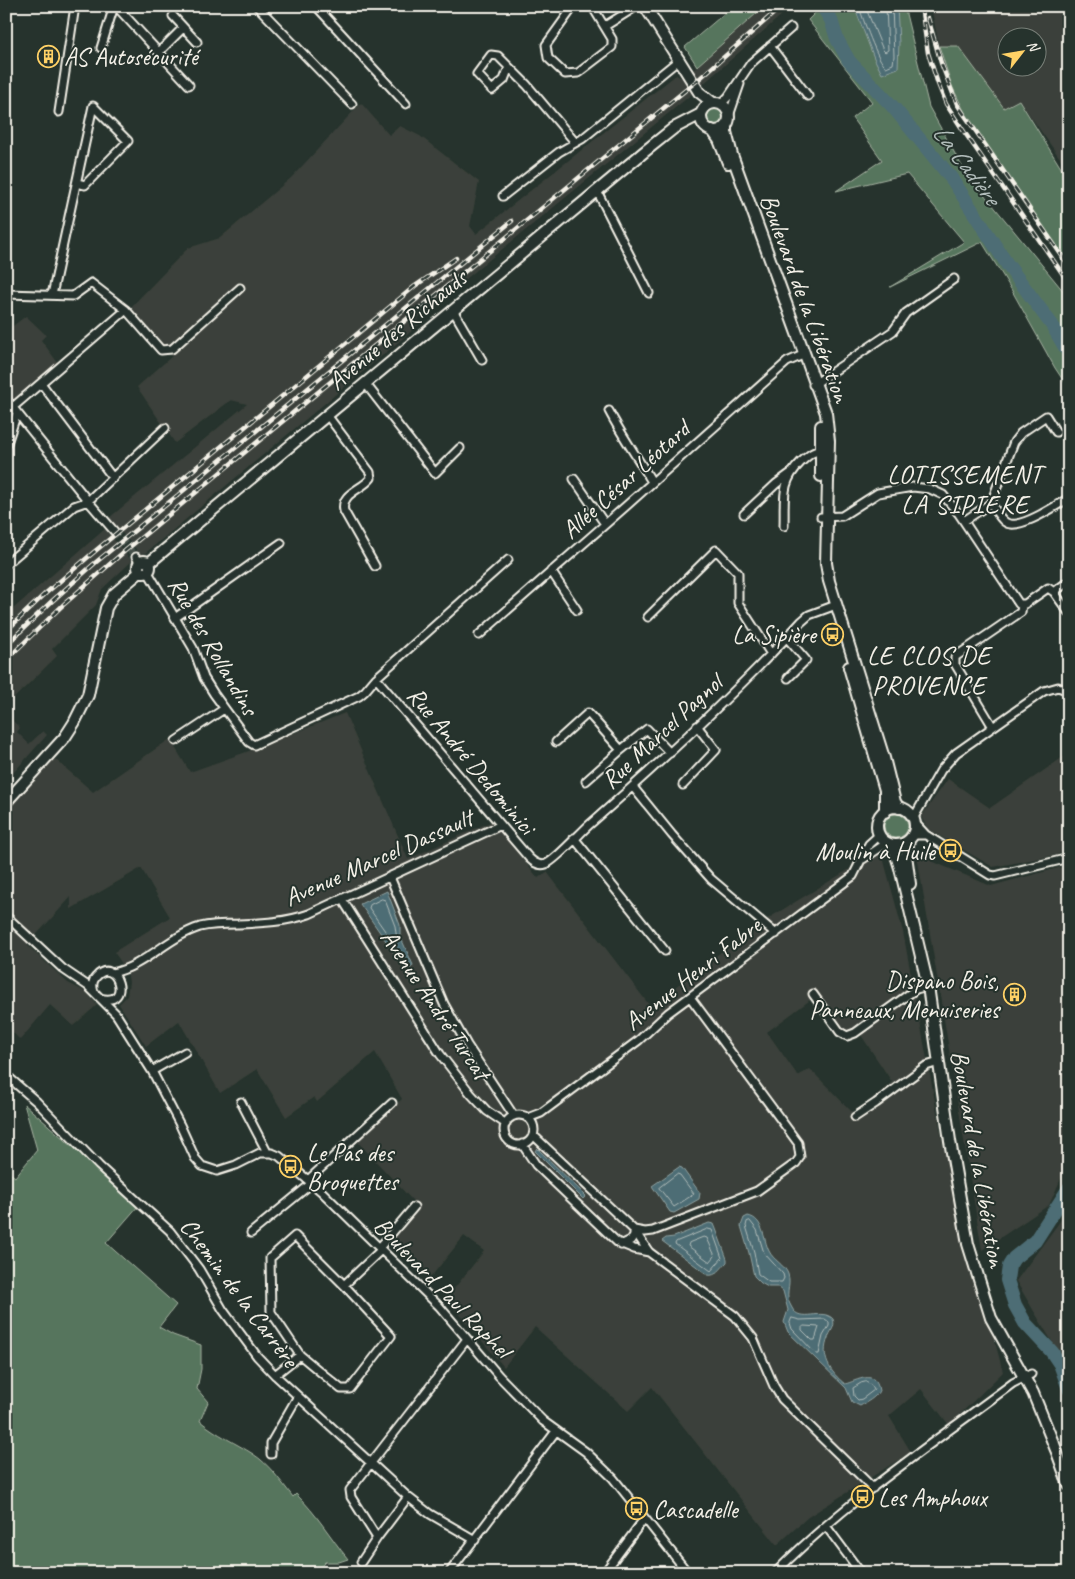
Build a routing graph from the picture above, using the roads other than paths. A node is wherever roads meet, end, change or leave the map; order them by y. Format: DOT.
graph roads {
  1 [pos="75,6"];
  2 [pos="115,6"];
  3 [pos="257,6"];
  4 [pos="316,6"];
  5 [pos="574,6"];
  6 [pos="592,6"];
  7 [pos="636,6"];
  8 [pos="645,6"];
  9 [pos="173,16"];
  10 [pos="605,26"];
  11 [pos="183,28"];
  12 [pos="791,28"];
  13 [pos="197,42"];
  14 [pos="770,46"];
  15 [pos="102,48"];
  16 [pos="159,52"];
  17 [pos="680,59"];
  18 [pos="509,67"];
  19 [pos="742,78"];
  20 [pos="189,85"];
  21 [pos="699,92"];
  22 [pos="808,96"];
  23 [pos="717,103"];
  24 [pos="352,104"];
  25 [pos="406,104"];
  26 [pos="59,112"];
  27 [pos="702,112"];
  28 [pos="728,120"];
  29 [pos="674,128"];
  30 [pos="708,128"];
  31 [pos="575,142"];
  32 [pos="77,183"];
  33 [pos="597,191"];
  34 [pos="504,196"];
  35 [pos="954,279"];
  36 [pos="240,288"];
  37 [pos="649,293"];
  38 [pos="6,294"];
  39 [pos="52,295"];
  40 [pos="126,310"];
  41 [pos="453,310"];
  42 [pos="803,355"];
  43 [pos="482,360"];
  44 [pos="41,383"];
  45 [pos="364,384"];
  46 [pos="814,384"];
  47 [pos="6,399"];
  48 [pos="15,410"];
  49 [pos="609,411"];
  50 [pos="327,415"];
  51 [pos="166,428"];
  52 [pos="1056,432"];
  53 [pos="6,446"];
  54 [pos="460,448"];
  55 [pos="825,450"];
  56 [pos="791,473"];
  57 [pos="113,478"];
  58 [pos="574,479"];
  59 [pos="652,482"];
  60 [pos="1069,498"];
  61 [pos="88,502"];
  62 [pos="991,503"];
  63 [pos="744,514"];
  64 [pos="824,517"];
  65 [pos="964,521"];
  66 [pos="605,524"];
  67 [pos="784,526"];
  68 [pos="114,531"];
  69 [pos="281,543"];
  70 [pos="6,553"];
  71 [pos="14,556"];
  72 [pos="508,560"];
  73 [pos="6,564"];
  74 [pos="143,565"];
  75 [pos="375,566"];
  76 [pos="551,571"];
  77 [pos="1069,581"];
  78 [pos="1054,592"];
  79 [pos="1022,604"];
  80 [pos="834,606"];
  81 [pos="578,610"];
  82 [pos="1069,613"];
  83 [pos="648,617"];
  84 [pos="175,618"];
  85 [pos="479,635"];
  86 [pos="787,638"];
  87 [pos="771,654"];
  88 [pos="376,678"];
  89 [pos="788,678"];
  90 [pos="1067,688"];
  91 [pos="224,709"];
  92 [pos="697,726"];
  93 [pos="993,727"];
  94 [pos="176,740"];
  95 [pos="556,742"];
  96 [pos="621,750"];
  97 [pos="670,753"];
  98 [pos="586,781"];
  99 [pos="683,785"];
  100 [pos="633,787"];
  101 [pos="6,802"];
  102 [pos="899,808"];
  103 [pos="884,812"];
  104 [pos="912,818"];
  105 [pos="501,825"];
  106 [pos="879,835"];
  107 [pos="926,835"];
  108 [pos="574,838"];
  109 [pos="911,838"];
  110 [pos="889,844"];
  111 [pos="1069,858"];
  112 [pos="863,859"];
  113 [pos="541,864"];
  114 [pos="390,877"];
  115 [pos="342,899"];
  116 [pos="6,916"];
  117 [pos="912,918"];
  118 [pos="776,934"];
  119 [pos="665,951"];
  120 [pos="131,967"];
  121 [pos="112,973"];
  122 [pos="96,976"];
  123 [pos="78,980"];
  124 [pos="120,982"];
  125 [pos="928,986"];
  126 [pos="94,992"];
  127 [pos="813,994"];
  128 [pos="116,995"];
  129 [pos="690,997"];
  130 [pos="100,998"];
  131 [pos="116,1014"];
  132 [pos="185,1052"];
  133 [pos="940,1062"];
  134 [pos="152,1071"];
  135 [pos="6,1075"];
  136 [pos="241,1102"];
  137 [pos="392,1103"];
  138 [pos="540,1113"];
  139 [pos="514,1116"];
  140 [pos="855,1117"];
  141 [pos="528,1118"];
  142 [pos="506,1124"];
  143 [pos="534,1126"];
  144 [pos="533,1135"];
  145 [pos="522,1144"];
  146 [pos="267,1152"];
  147 [pos="310,1182"];
  148 [pos="414,1207"];
  149 [pos="634,1230"];
  150 [pos="251,1233"];
  151 [pos="621,1245"];
  152 [pos="380,1248"];
  153 [pos="649,1252"];
  154 [pos="344,1285"];
  155 [pos="467,1339"];
  156 [pos="300,1354"];
  157 [pos="275,1375"];
  158 [pos="1028,1375"];
  159 [pos="298,1396"];
  160 [pos="556,1431"];
  161 [pos="271,1454"];
  162 [pos="371,1462"];
  163 [pos="1069,1485"];
  164 [pos="873,1488"];
  165 [pos="408,1497"];
  166 [pos="644,1519"];
  167 [pos="826,1526"];
  168 [pos="377,1538"];
  169 [pos="475,1540"];
  170 [pos="361,1562"];
  171 [pos="449,1573"];
  172 [pos="604,1573"];
  173 [pos="688,1573"];
  174 [pos="775,1573"];
  175 [pos="861,1573"];
  1 -- 26 [label="street"];
  2 -- 15 [label="street"];
  2 -- 16 [label="street"];
  3 -- 24 [label="street"];
  4 -- 25 [label="street"];
  5 -- 10 [label="street"];
  6 -- 10 [label="street"];
  7 -- 10 [label="street"];
  8 -- 17 [label="street"];
  9 -- 11 [label="street"];
  11 -- 13 [label="street"];
  11 -- 16 [label="street"];
  12 -- 14 [label="street"];
  14 -- 19 [label="street"];
  14 -- 22 [label="street"];
  16 -- 20 [label="street"];
  17 -- 21 [label="street"];
  17 -- 31 [label="street"];
  18 -- 18 [label="street"];
  18 -- 31 [label="street"];
  19 -- 23 [label="street"];
  19 -- 28 [label="street"];
  21 -- 23 [label="street"];
  21 -- 27 [label="street"];
  23 -- 27 [label="street"];
  23 -- 28 [label="street"];
  27 -- 29 [label="street, Avenue des Richauds"];
  27 -- 30 [label="street"];
  28 -- 30 [label="street"];
  28 -- 42 [label="street, Boulevard de la Libération"];
  29 -- 30 [label="street"];
  29 -- 33 [label="street, Avenue des Richauds"];
  30 -- 42 [label="street, Boulevard de la Libération"];
  31 -- 34 [label="street"];
  32 -- 32 [label="street"];
  32 -- 39 [label="street"];
  33 -- 37 [label="street"];
  33 -- 41 [label="street, Avenue des Richauds"];
  35 -- 46 [label="street"];
  36 -- 40 [label="street"];
  38 -- 39 [label="street"];
  39 -- 40 [label="street"];
  40 -- 44 [label="street"];
  41 -- 43 [label="street"];
  41 -- 45 [label="street, Avenue des Richauds"];
  42 -- 46 [label="street, Boulevard de la Libération"];
  42 -- 59 [label="street, Allée César Léotard"];
  44 -- 48 [label="street"];
  44 -- 57 [label="street"];
  45 -- 50 [label="street, Avenue des Richauds"];
  45 -- 54 [label="street"];
  46 -- 55 [label="street, Boulevard de la Libération"];
  47 -- 48 [label="street"];
  48 -- 53 [label="street"];
  48 -- 61 [label="street"];
  49 -- 59 [label="street"];
  50 -- 74 [label="street, Avenue des Richauds"];
  50 -- 75 [label="street"];
  51 -- 57 [label="street"];
  52 -- 62 [label="street"];
  55 -- 56 [label="street"];
  55 -- 64 [label="street, Boulevard de la Libération"];
  56 -- 63 [label="street"];
  56 -- 67 [label="street"];
  57 -- 61 [label="street"];
  58 -- 66 [label="street"];
  59 -- 66 [label="street, Allée César Léotard"];
  60 -- 62 [label="street"];
  61 -- 68 [label="street"];
  61 -- 71 [label="street"];
  62 -- 65 [label="street"];
  64 -- 65 [label="street"];
  64 -- 80 [label="street, Boulevard de la Libération"];
  65 -- 79 [label="street"];
  66 -- 76 [label="street, Allée César Léotard"];
  69 -- 84 [label="street"];
  70 -- 71 [label="street"];
  71 -- 73 [label="street"];
  72 -- 88 [label="street, Rue des Rollandins"];
  74 -- 84 [label="street, Rue des Rollandins"];
  74 -- 101 [label="street, Avenue des Richauds"];
  76 -- 81 [label="street"];
  76 -- 85 [label="street, Allée César Léotard"];
  77 -- 78 [label="street"];
  78 -- 79 [label="street"];
  78 -- 82 [label="street"];
  79 -- 93 [label="street"];
  80 -- 86 [label="street, Rue Marcel Pagnol"];
  80 -- 102 [label="street, Boulevard de la Libération"];
  80 -- 103 [label="street, Boulevard de la Libération"];
  83 -- 87 [label="street"];
  84 -- 91 [label="street, Rue des Rollandins"];
  86 -- 87 [label="street, Rue Marcel Pagnol"];
  86 -- 89 [label="street"];
  87 -- 92 [label="street, Rue Marcel Pagnol"];
  88 -- 91 [label="street, Rue des Rollandins"];
  88 -- 105 [label="street, Rue André Dedominici"];
  90 -- 93 [label="street"];
  91 -- 94 [label="street"];
  92 -- 97 [label="street, Rue Marcel Pagnol"];
  92 -- 99 [label="street"];
  93 -- 104 [label="street"];
  95 -- 96 [label="street"];
  96 -- 97 [label="street"];
  96 -- 98 [label="street"];
  97 -- 100 [label="street, Rue Marcel Pagnol"];
  100 -- 108 [label="street, Rue Marcel Pagnol"];
  100 -- 118 [label="street"];
  102 -- 103 [label="street"];
  102 -- 104 [label="street"];
  103 -- 106 [label="street, Boulevard de la Libération"];
  104 -- 107 [label="street"];
  104 -- 109 [label="street, Boulevard de la Libération"];
  105 -- 113 [label="street, Rue André Dedominici"];
  105 -- 114 [label="street, Avenue Marcel Dassault"];
  106 -- 110 [label="street, Boulevard de la Libération"];
  106 -- 112 [label="street, Avenue Henri Fabre"];
  107 -- 109 [label="street"];
  107 -- 111 [label="street"];
  108 -- 113 [label="street, Rue Marcel Pagnol"];
  108 -- 119 [label="street"];
  109 -- 110 [label="street"];
  109 -- 117 [label="street, Boulevard de la Libération"];
  110 -- 112 [label="street, Avenue Henri Fabre"];
  110 -- 117 [label="street, Boulevard de la Libération"];
  112 -- 118 [label="street, Avenue Henri Fabre"];
  114 -- 115 [label="street, Avenue Marcel Dassault"];
  114 -- 139 [label="street, Avenue André Turcat"];
  115 -- 120 [label="street, Avenue Marcel Dassault"];
  115 -- 142 [label="street, Avenue André Turcat"];
  116 -- 123 [label="street"];
  117 -- 125 [label="street, Boulevard de la Libération"];
  118 -- 129 [label="street, Avenue Henri Fabre"];
  120 -- 121 [label="street, Avenue Marcel Dassault"];
  120 -- 124 [label="street, Avenue Marcel Dassault"];
  121 -- 122 [label="street"];
  121 -- 124 [label="street"];
  122 -- 123 [label="street"];
  122 -- 126 [label="street"];
  123 -- 126 [label="street"];
  124 -- 128 [label="street"];
  125 -- 127 [label="street"];
  125 -- 133 [label="street, Boulevard de la Libération"];
  126 -- 130 [label="street"];
  128 -- 130 [label="street"];
  128 -- 131 [label="street"];
  129 -- 138 [label="street, Avenue Henri Fabre"];
  129 -- 149 [label="street"];
  130 -- 131 [label="street"];
  131 -- 134 [label="street"];
  132 -- 134 [label="street"];
  133 -- 140 [label="street"];
  133 -- 158 [label="street, Boulevard de la Libération"];
  134 -- 146 [label="street"];
  135 -- 157 [label="street, Chemin de la Carrère"];
  136 -- 146 [label="street"];
  137 -- 147 [label="street"];
  138 -- 141 [label="street, Avenue Henri Fabre"];
  138 -- 143 [label="street, Avenue Henri Fabre"];
  139 -- 141 [label="street"];
  139 -- 142 [label="street"];
  141 -- 143 [label="street"];
  142 -- 145 [label="street"];
  143 -- 144 [label="street"];
  144 -- 145 [label="street"];
  144 -- 149 [label="street"];
  145 -- 151 [label="street"];
  146 -- 147 [label="street, Boulevard Paul Raphel"];
  147 -- 150 [label="street"];
  147 -- 152 [label="street, Boulevard Paul Raphel"];
  148 -- 152 [label="street"];
  149 -- 151 [label="street"];
  149 -- 153 [label="street"];
  151 -- 153 [label="street"];
  152 -- 154 [label="street"];
  152 -- 155 [label="street, Boulevard Paul Raphel"];
  153 -- 164 [label="street"];
  154 -- 156 [label="street"];
  154 -- 156 [label="street"];
  155 -- 160 [label="street, Boulevard Paul Raphel"];
  155 -- 162 [label="street"];
  156 -- 157 [label="street"];
  157 -- 159 [label="street, Chemin de la Carrère"];
  158 -- 163 [label="street, Boulevard de la Libération"];
  158 -- 164 [label="street"];
  159 -- 161 [label="street"];
  159 -- 162 [label="street, Chemin de la Carrère"];
  160 -- 166 [label="street, Boulevard Paul Raphel"];
  160 -- 169 [label="street"];
  162 -- 165 [label="street, Chemin de la Carrère"];
  162 -- 168 [label="street"];
  164 -- 167 [label="street"];
  165 -- 168 [label="street"];
  165 -- 169 [label="street, Chemin de la Carrère"];
  166 -- 172 [label="street"];
  166 -- 173 [label="street, Boulevard Paul Raphel"];
  167 -- 174 [label="street"];
  167 -- 175 [label="street"];
  168 -- 170 [label="street"];
  169 -- 171 [label="street"];
}
